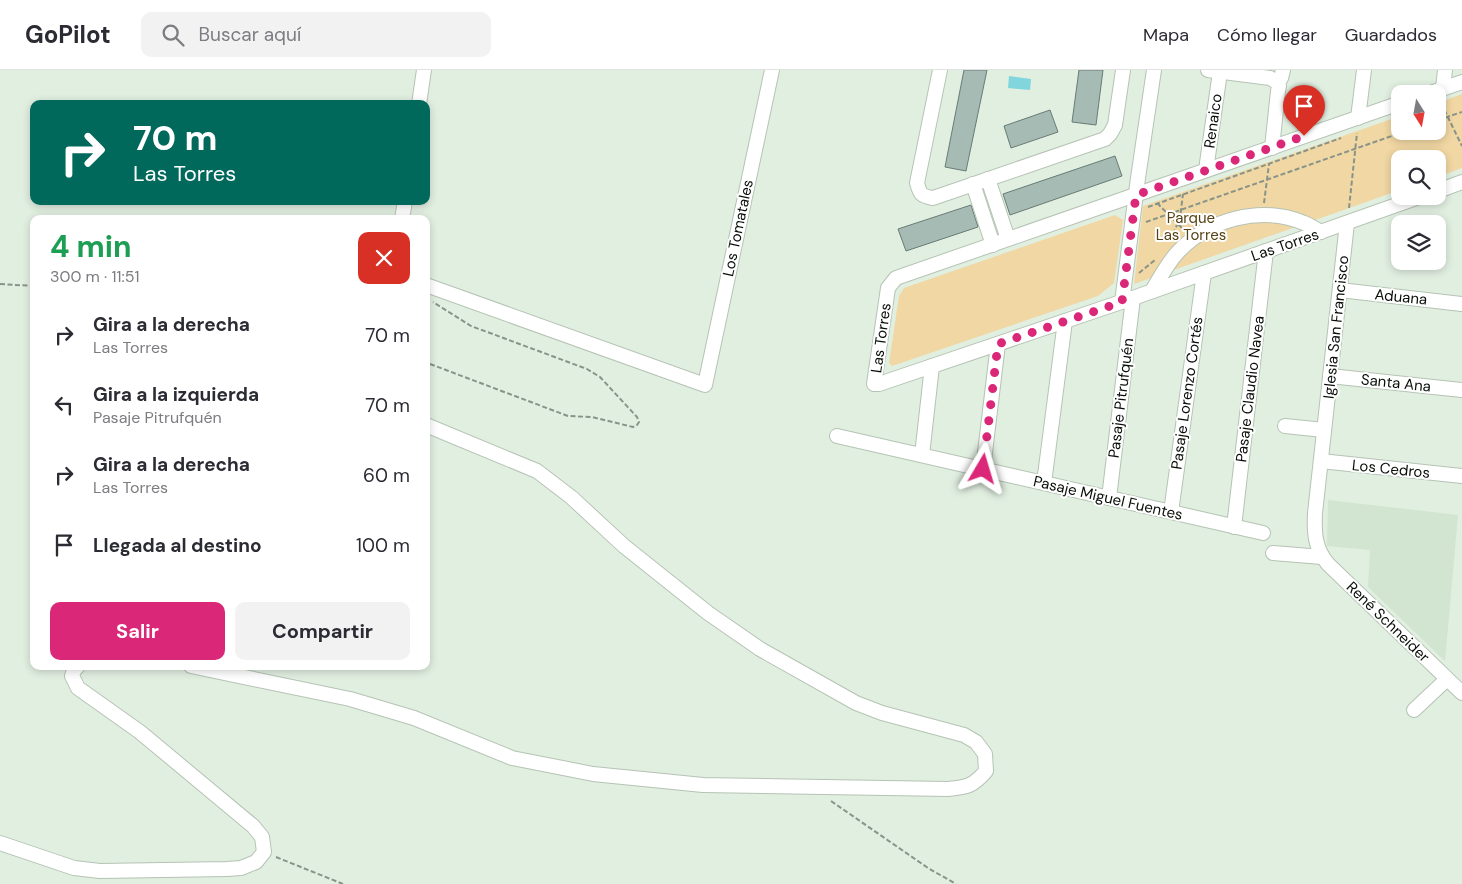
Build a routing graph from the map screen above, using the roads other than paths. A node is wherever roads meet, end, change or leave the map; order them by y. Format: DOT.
graph roads {
  1 [pos="424,70"];
  2 [pos="772,70"];
  3 [pos="940,70"];
  4 [pos="1123,70"];
  5 [pos="1154,70"];
  6 [pos="1213,70"];
  7 [pos="1364,70"];
  8 [pos="1445,70"];
  9 [pos="1280,76"];
  10 [pos="1462,82"];
  11 [pos="1443,85"];
  12 [pos="1446,87"];
  13 [pos="420,100"];
  14 [pos="1391,106"];
  15 [pos="1358,118"];
  16 [pos="1272,148"];
  17 [pos="1206,170"];
  18 [pos="988,179"];
  19 [pos="1462,182"];
  20 [pos="973,184"];
  21 [pos="1446,188"];
  22 [pos="1136,195"];
  23 [pos="1397,205"];
  24 [pos="1347,223"];
  25 [pos="1321,232"];
  26 [pos="1008,239"];
  27 [pos="993,244"];
  28 [pos="1266,251"];
  29 [pos="1204,273"];
  30 [pos="430,286"];
  31 [pos="1340,290"];
  32 [pos="1152,292"];
  33 [pos="1127,300"];
  34 [pos="1462,304"];
  35 [pos="1065,321"];
  36 [pos="998,344"];
  37 [pos="932,366"];
  38 [pos="1330,376"];
  39 [pos="1462,390"];
  40 [pos="1285,426"];
  41 [pos="430,427"];
  42 [pos="1324,430"];
  43 [pos="837,436"];
  44 [pos="922,455"];
  45 [pos="1321,461"];
  46 [pos="983,469"];
  47 [pos="1462,476"];
  48 [pos="1044,483"];
  49 [pos="1109,498"];
  50 [pos="1171,512"];
  51 [pos="1234,527"];
  52 [pos="1263,533"];
  53 [pos="1320,552"];
  54 [pos="1273,553"];
  55 [pos="74,670"];
  56 [pos="210,670"];
  57 [pos="1447,679"];
  58 [pos="1462,693"];
  59 [pos="1414,710"];
  60 [pos="0,843"];
  1 -- 13 [label="street"];
  2 -- 30 [label="street, Los Tomatales"];
  3 -- 20 [label="street"];
  4 -- 18 [label="street"];
  5 -- 22 [label="street, Pasaje Pitrufquén"];
  6 -- 9 [label="street"];
  6 -- 17 [label="street, Renaico"];
  7 -- 15 [label="street"];
  8 -- 11 [label="street"];
  9 -- 16 [label="street"];
  10 -- 12 [label="street"];
  14 -- 15 [label="street, Las Torres"];
  15 -- 16 [label="street, Las Torres"];
  16 -- 17 [label="street, Las Torres"];
  17 -- 22 [label="street, Las Torres"];
  18 -- 20 [label="street"];
  18 -- 26 [label="street"];
  19 -- 21 [label="street"];
  20 -- 27 [label="street"];
  22 -- 26 [label="street, Las Torres"];
  22 -- 33 [label="street, Pasaje Pitrufquén"];
  23 -- 24 [label="street, Las Torres"];
  24 -- 25 [label="street, Las Torres"];
  24 -- 31 [label="street, Iglesia San Francisco"];
  25 -- 28 [label="street, Las Torres"];
  25 -- 32 [label="street"];
  26 -- 27 [label="street, Las Torres"];
  27 -- 37 [label="street, Las Torres"];
  28 -- 29 [label="street, Las Torres"];
  28 -- 51 [label="street, Pasaje Claudio Navea"];
  29 -- 32 [label="street, Las Torres"];
  29 -- 50 [label="street, Pasaje Lorenzo Cortés"];
  31 -- 34 [label="street, Aduana"];
  31 -- 38 [label="street, Iglesia San Francisco"];
  32 -- 33 [label="street, Las Torres"];
  33 -- 35 [label="street, Las Torres"];
  33 -- 49 [label="street, Pasaje Pitrufquén"];
  35 -- 36 [label="street, Las Torres"];
  35 -- 48 [label="street"];
  36 -- 37 [label="street, Las Torres"];
  36 -- 46 [label="street"];
  37 -- 44 [label="street"];
  38 -- 39 [label="street, Santa Ana"];
  38 -- 42 [label="street, Iglesia San Francisco"];
  40 -- 42 [label="street"];
  41 -- 56 [label="street"];
  42 -- 45 [label="street, Iglesia San Francisco"];
  43 -- 44 [label="street, Pasaje Miguel Fuentes"];
  44 -- 46 [label="street, Pasaje Miguel Fuentes"];
  45 -- 47 [label="street, Los Cedros"];
  45 -- 53 [label="street, Iglesia San Francisco"];
  46 -- 48 [label="street, Pasaje Miguel Fuentes"];
  48 -- 49 [label="street, Pasaje Miguel Fuentes"];
  49 -- 50 [label="street, Pasaje Miguel Fuentes"];
  50 -- 51 [label="street, Pasaje Miguel Fuentes"];
  51 -- 52 [label="street, Pasaje Miguel Fuentes"];
  53 -- 54 [label="street"];
  53 -- 57 [label="street, René Schneider"];
  55 -- 60 [label="street"];
  57 -- 58 [label="street, René Schneider"];
  57 -- 59 [label="street"];
}
